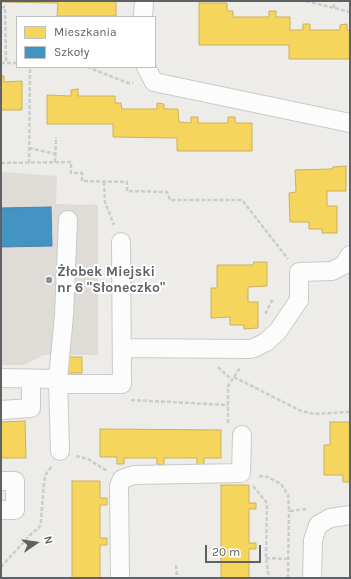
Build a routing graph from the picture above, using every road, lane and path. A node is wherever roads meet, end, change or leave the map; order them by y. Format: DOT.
graph roads {
  1 [pos="144,1"];
  2 [pos="306,1"];
  3 [pos="334,1"];
  4 [pos="1,7"];
  5 [pos="334,8"];
  6 [pos="350,12"];
  7 [pos="143,16"];
  8 [pos="1,23"];
  9 [pos="5,27"];
  10 [pos="1,63"];
  11 [pos="6,63"];
  12 [pos="16,63"];
  13 [pos="30,68"];
  14 [pos="90,68"];
  15 [pos="150,74"];
  16 [pos="350,123"];
  17 [pos="56,138"];
  18 [pos="29,148"];
  19 [pos="56,154"];
  20 [pos="55,162"];
  21 [pos="1,163"];
  22 [pos="29,163"];
  23 [pos="104,182"];
  24 [pos="68,220"];
  25 [pos="121,242"];
  26 [pos="350,255"];
  27 [pos="299,272"];
  28 [pos="122,348"];
  29 [pos="234,377"];
  30 [pos="1,378"];
  31 [pos="31,379"];
  32 [pos="58,381"];
  33 [pos="129,400"];
  34 [pos="228,405"];
  35 [pos="1,410"];
  36 [pos="350,412"];
  37 [pos="242,435"];
  38 [pos="60,452"];
  39 [pos="241,473"];
  40 [pos="122,479"];
  41 [pos="1,481"];
  42 [pos="1,510"];
  43 [pos="289,511"];
  44 [pos="350,515"];
  45 [pos="330,518"];
  46 [pos="266,558"];
  47 [pos="289,559"];
  48 [pos="176,566"];
  49 [pos="1,567"];
  50 [pos="120,578"];
  51 [pos="177,578"];
  52 [pos="269,578"];
  53 [pos="288,578"];
  54 [pos="312,578"];
  1 -- 7 [label="street"];
  2 -- 5 [label="path"];
  3 -- 5 [label="path"];
  4 -- 9 [label="path"];
  5 -- 6 [label="path"];
  8 -- 9 [label="path"];
  9 -- 11 [label="path"];
  10 -- 11 [label="path"];
  11 -- 12 [label="path"];
  13 -- 18 [label="path"];
  14 -- 15 [label="path"];
  15 -- 16 [label="street"];
  17 -- 19 [label="path"];
  18 -- 19 [label="path"];
  18 -- 22 [label="path"];
  19 -- 20 [label="path"];
  20 -- 22 [label="path"];
  20 -- 23 [label="path"];
  21 -- 22 [label="path"];
  23 -- 25 [label="path"];
  23 -- 27 [label="path"];
  24 -- 32 [label="street"];
  25 -- 28 [label="street"];
  26 -- 27 [label="street"];
  27 -- 28 [label="street"];
  28 -- 32 [label="street"];
  29 -- 36 [label="path"];
  30 -- 31 [label="street"];
  31 -- 32 [label="street"];
  31 -- 35 [label="street"];
  32 -- 38 [label="street"];
  33 -- 34 [label="path"];
  37 -- 39 [label="street"];
  38 -- 40 [label="path"];
  38 -- 49 [label="path"];
  39 -- 40 [label="street"];
  39 -- 43 [label="path"];
  39 -- 46 [label="path"];
  40 -- 50 [label="street"];
  41 -- 42 [label="street"];
  43 -- 45 [label="path"];
  43 -- 47 [label="path"];
  44 -- 45 [label="street"];
  45 -- 54 [label="street"];
  46 -- 47 [label="path"];
  46 -- 52 [label="path"];
  47 -- 53 [label="path"];
  48 -- 51 [label="path"];
}
